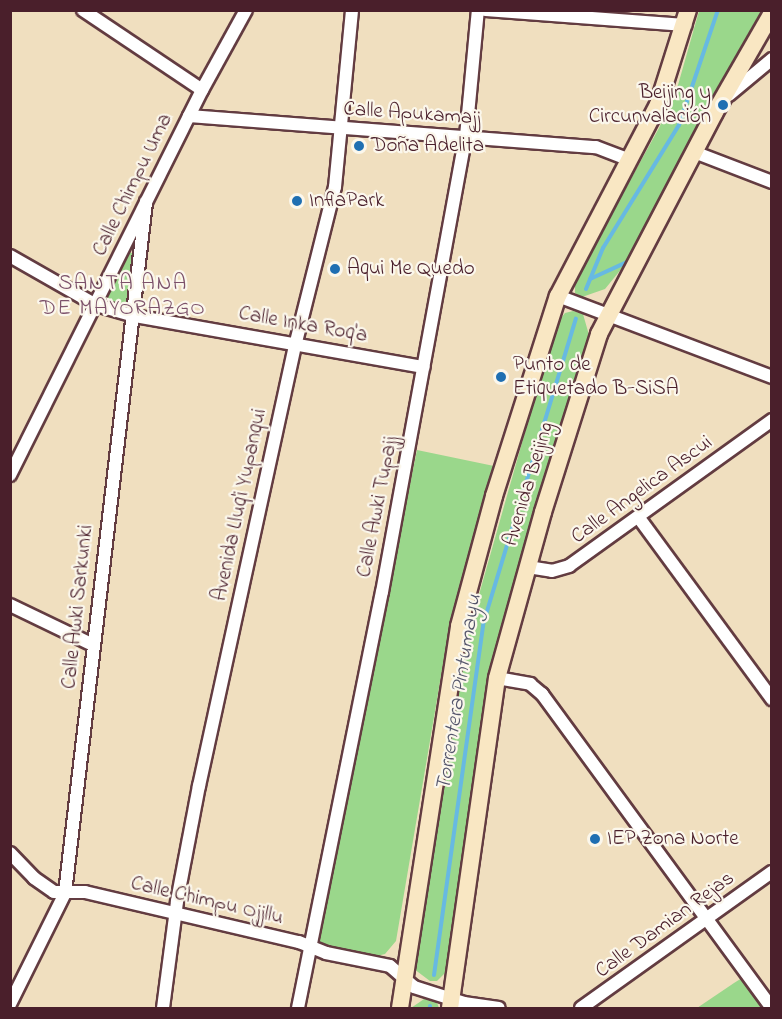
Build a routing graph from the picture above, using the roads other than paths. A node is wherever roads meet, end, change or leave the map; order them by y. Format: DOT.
graph roads {
  1 [pos="84,10"];
  2 [pos="246,10"];
  3 [pos="352,10"];
  4 [pos="478,10"];
  5 [pos="485,10"];
  6 [pos="771,13"];
  7 [pos="686,18"];
  8 [pos="771,34"];
  9 [pos="751,50"];
  10 [pos="771,59"];
  11 [pos="202,90"];
  12 [pos="715,112"];
  13 [pos="189,116"];
  14 [pos="344,129"];
  15 [pos="466,136"];
  16 [pos="694,152"];
  17 [pos="630,160"];
  18 [pos="771,182"];
  19 [pos="146,202"];
  20 [pos="123,249"];
  21 [pos="142,253"];
  22 [pos="10,256"];
  23 [pos="558,296"];
  24 [pos="96,305"];
  25 [pos="610,315"];
  26 [pos="134,316"];
  27 [pos="296,342"];
  28 [pos="424,367"];
  29 [pos="771,377"];
  30 [pos="771,420"];
  31 [pos="10,475"];
  32 [pos="639,518"];
  33 [pos="528,567"];
  34 [pos="10,605"];
  35 [pos="93,645"];
  36 [pos="497,678"];
  37 [pos="771,699"];
  38 [pos="10,853"];
  39 [pos="771,872"];
  40 [pos="65,893"];
  41 [pos="176,914"];
  42 [pos="706,920"];
  43 [pos="310,948"];
  44 [pos="403,979"];
  45 [pos="10,1004"];
  46 [pos="451,1004"];
  47 [pos="163,1008"];
  48 [pos="298,1008"];
  49 [pos="400,1008"];
  50 [pos="499,1008"];
  51 [pos="581,1008"];
  52 [pos="771,1008"];
  1 -- 11 [label="street"];
  2 -- 11 [label="street, Calle Chimpu Uma"];
  3 -- 14 [label="street, Avenida Lluq'i Yupanqui"];
  4 -- 15 [label="street, Calle Awki Tupajj"];
  5 -- 7 [label="street"];
  6 -- 9 [label="main road, Avenida Beijing"];
  7 -- 17 [label="main road, Avenida Beijing"];
  8 -- 9 [label="main road"];
  9 -- 12 [label="main road, Avenida Beijing"];
  10 -- 12 [label="street"];
  11 -- 13 [label="street, Calle Chimpu Uma"];
  12 -- 16 [label="main road, Avenida Beijing"];
  13 -- 14 [label="street, Calle Apukamajj"];
  13 -- 19 [label="street, Calle Chimpu Uma"];
  14 -- 15 [label="street, Calle Apukamajj"];
  14 -- 27 [label="street, Avenida Lluq'i Yupanqui"];
  15 -- 17 [label="street, Calle Apukamajj"];
  15 -- 28 [label="street, Calle Awki Tupajj"];
  16 -- 18 [label="street"];
  16 -- 25 [label="main road, Avenida Beijing"];
  17 -- 23 [label="main road, Avenida Beijing"];
  19 -- 20 [label="street, Calle Chimpu Uma"];
  19 -- 21 [label="street, Calle Awki Sarkunki"];
  20 -- 21 [label="street"];
  20 -- 24 [label="street, Calle Chimpu Uma"];
  21 -- 26 [label="street, Calle Awki Sarkunki"];
  22 -- 24 [label="street, Calle Inka Roq'a"];
  23 -- 25 [label="street"];
  23 -- 44 [label="main road, Avenida Beijing"];
  24 -- 26 [label="street, Calle Inka Roq'a"];
  24 -- 31 [label="street, Calle Chimpu Uma"];
  25 -- 29 [label="street"];
  25 -- 33 [label="main road, Avenida Beijing"];
  26 -- 27 [label="street, Calle Inka Roq'a"];
  26 -- 35 [label="street, Calle Awki Sarkunki"];
  27 -- 28 [label="street, Calle Inka Roq'a"];
  27 -- 41 [label="street, Avenida Lluq'i Yupanqui"];
  28 -- 43 [label="street, Calle Awki Tupajj"];
  30 -- 32 [label="street, Calle Angelica Ascui"];
  32 -- 33 [label="street, Calle Angelica Ascui"];
  32 -- 37 [label="street"];
  33 -- 36 [label="main road, Avenida Beijing"];
  34 -- 35 [label="street"];
  35 -- 40 [label="street, Calle Awki Sarkunki"];
  36 -- 42 [label="street"];
  36 -- 46 [label="main road, Avenida Beijing"];
  38 -- 40 [label="street, Calle Chimpu Ojjllu"];
  39 -- 42 [label="street, Calle Damian Rejas"];
  40 -- 41 [label="street, Calle Chimpu Ojjllu"];
  40 -- 45 [label="street, Calle Awki Sarkunki"];
  41 -- 43 [label="street, Calle Chimpu Ojjllu"];
  41 -- 47 [label="street, Avenida Lluq'i Yupanqui"];
  42 -- 51 [label="street, Calle Damian Rejas"];
  42 -- 52 [label="street"];
  43 -- 44 [label="street, Calle Chimpu Ojjllu"];
  43 -- 48 [label="street, Calle Awki Tupajj"];
  44 -- 46 [label="street"];
  44 -- 49 [label="main road, Avenida Beijing"];
  46 -- 50 [label="street"];
}
